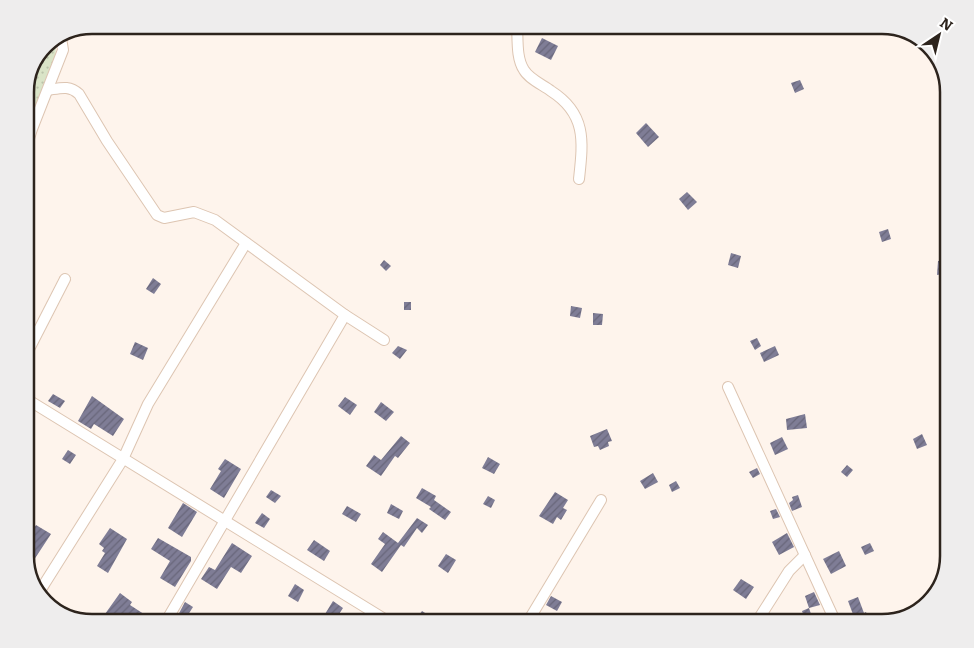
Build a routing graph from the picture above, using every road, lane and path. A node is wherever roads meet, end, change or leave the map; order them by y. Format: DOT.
graph roads {
  1 [pos="518,34"];
  2 [pos="62,43"];
  3 [pos="48,90"];
  4 [pos="34,122"];
  5 [pos="579,179"];
  6 [pos="246,243"];
  7 [pos="65,279"];
  8 [pos="345,314"];
  9 [pos="34,339"];
  10 [pos="384,340"];
  11 [pos="728,387"];
  12 [pos="34,404"];
  13 [pos="123,459"];
  14 [pos="601,500"];
  15 [pos="226,523"];
  16 [pos="805,555"];
  17 [pos="43,586"];
  18 [pos="170,614"];
  19 [pos="376,614"];
  20 [pos="532,614"];
  21 [pos="762,614"];
  22 [pos="832,614"];
  1 -- 5 [label="street"];
  2 -- 3 [label="street"];
  3 -- 4 [label="street"];
  3 -- 6 [label="street"];
  6 -- 8 [label="street"];
  6 -- 13 [label="street"];
  7 -- 9 [label="street"];
  8 -- 10 [label="street"];
  8 -- 15 [label="street"];
  11 -- 16 [label="street"];
  12 -- 13 [label="street"];
  13 -- 15 [label="street"];
  13 -- 17 [label="street"];
  14 -- 20 [label="street"];
  15 -- 18 [label="street"];
  15 -- 19 [label="street"];
  16 -- 21 [label="street"];
  16 -- 22 [label="street"];
}
